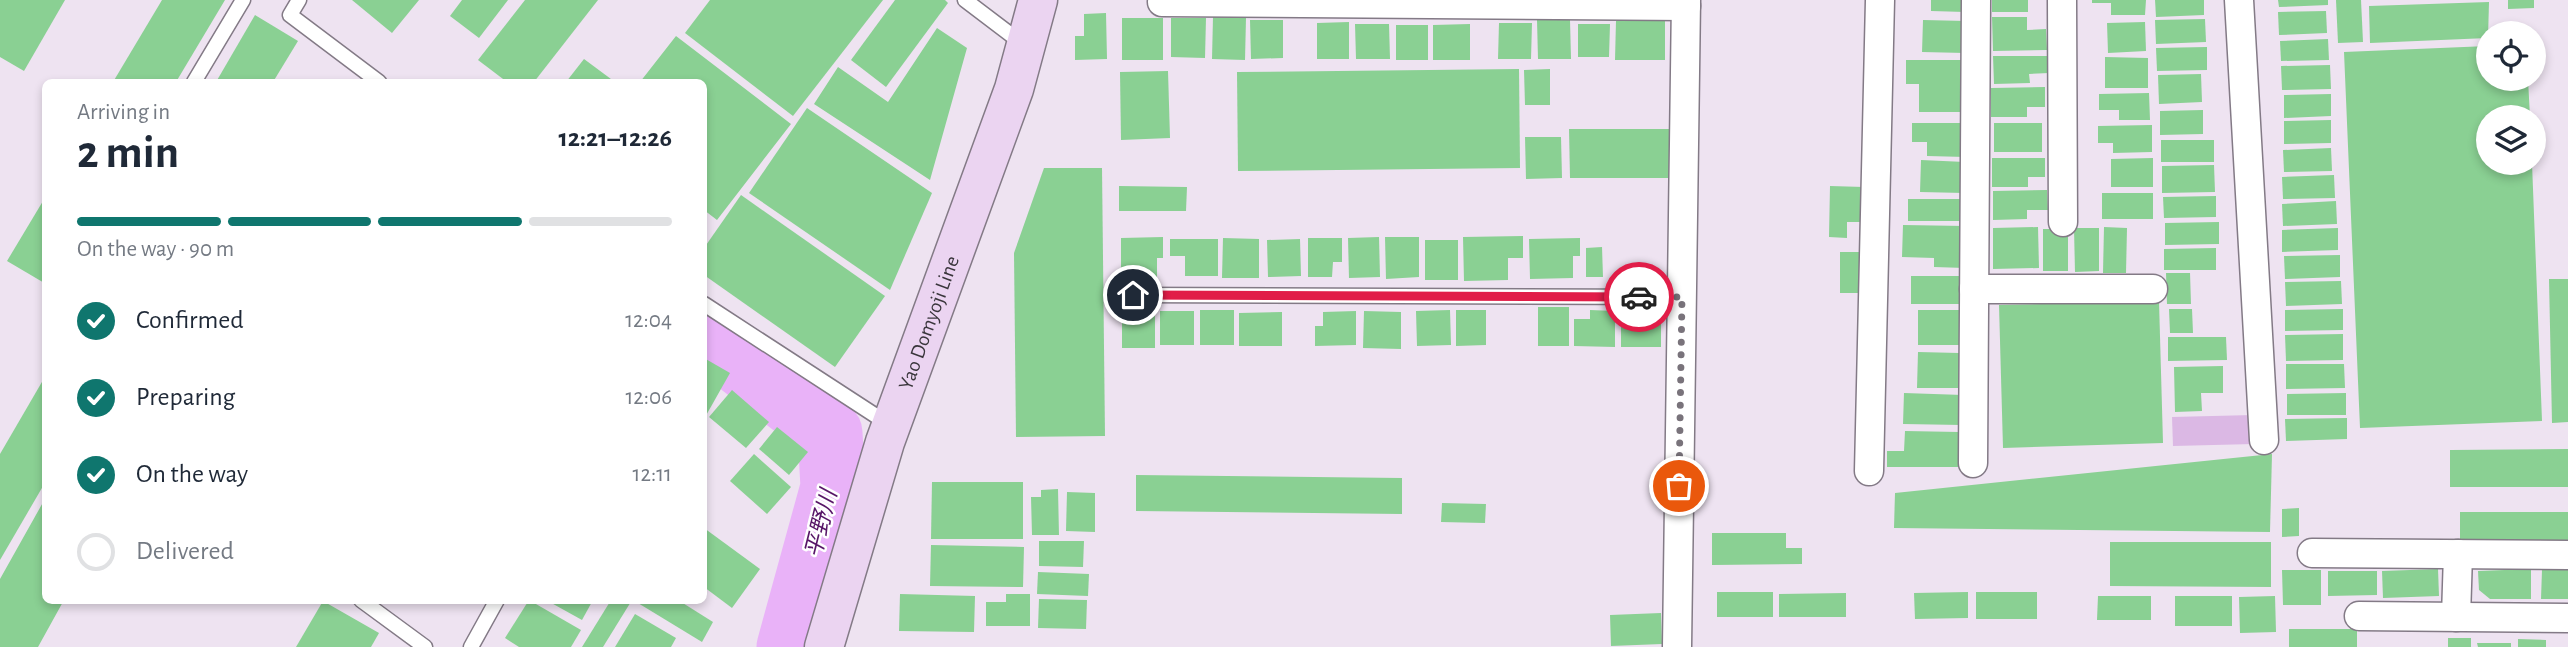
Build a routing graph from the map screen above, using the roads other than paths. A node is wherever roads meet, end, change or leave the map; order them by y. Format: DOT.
graph roads {
  1 [pos="243,0"];
  2 [pos="299,0"];
  3 [pos="965,0"];
  4 [pos="1038,0"];
  5 [pos="1880,0"];
  6 [pos="1976,0"];
  7 [pos="2062,0"];
  8 [pos="2239,0"];
  9 [pos="1162,2"];
  10 [pos="1686,3"];
  11 [pos="1026,46"];
  12 [pos="196,79"];
  13 [pos="375,79"];
  14 [pos="2063,222"];
  15 [pos="1974,289"];
  16 [pos="2153,289"];
  17 [pos="1133,295"];
  18 [pos="1682,297"];
  19 [pos="707,306"];
  20 [pos="891,425"];
  21 [pos="2264,440"];
  22 [pos="1973,463"];
  23 [pos="1869,471"];
  24 [pos="2312,553"];
  25 [pos="2458,554"];
  26 [pos="2568,555"];
  27 [pos="366,604"];
  28 [pos="495,604"];
  29 [pos="2359,615"];
  30 [pos="2456,617"];
  31 [pos="2568,618"];
  32 [pos="425,647"];
  33 [pos="471,647"];
  34 [pos="824,647"];
  35 [pos="1677,647"];
  1 -- 12 [label="lane"];
  2 -- 13 [label="lane"];
  3 -- 11 [label="lane"];
  4 -- 11 [label="main road, Yao Domyoji Line"];
  5 -- 23 [label="street"];
  6 -- 15 [label="street"];
  7 -- 14 [label="street"];
  8 -- 21 [label="street"];
  9 -- 10 [label="street"];
  10 -- 18 [label="street"];
  11 -- 20 [label="main road, Yao Domyoji Line"];
  15 -- 16 [label="street"];
  15 -- 22 [label="street"];
  17 -- 18 [label="lane"];
  18 -- 35 [label="street"];
  19 -- 20 [label="lane"];
  20 -- 34 [label="main road, Yao Domyoji Line"];
  24 -- 25 [label="street"];
  25 -- 26 [label="street"];
  25 -- 30 [label="street"];
  27 -- 32 [label="lane"];
  28 -- 33 [label="lane"];
  29 -- 30 [label="street"];
  30 -- 31 [label="street"];
}
